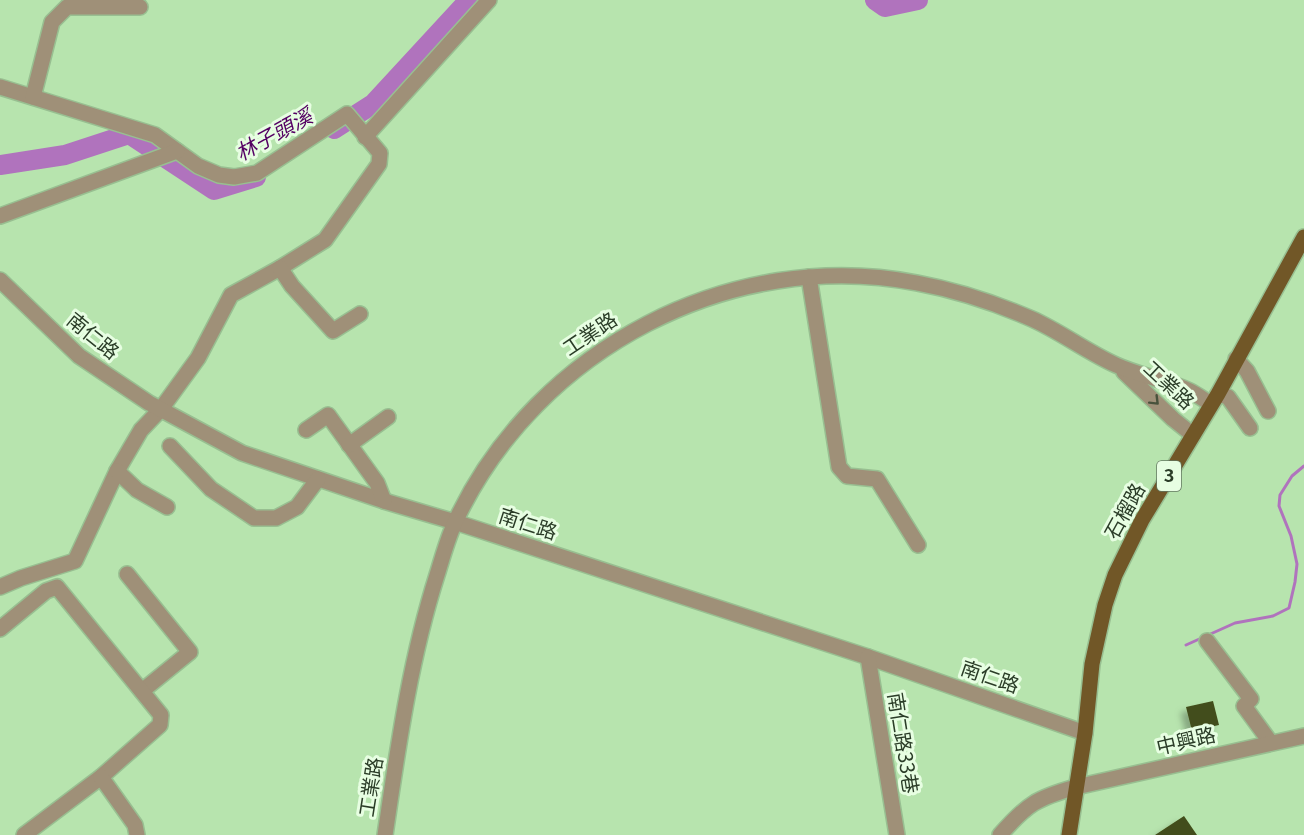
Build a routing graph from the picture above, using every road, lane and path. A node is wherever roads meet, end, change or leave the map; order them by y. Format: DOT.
graph roads {
  1 [pos="489,0"];
  2 [pos="140,7"];
  3 [pos="0,87"];
  4 [pos="33,98"];
  5 [pos="364,137"];
  6 [pos="177,151"];
  7 [pos="0,216"];
  8 [pos="1304,237"];
  9 [pos="280,268"];
  10 [pos="809,277"];
  11 [pos="0,280"];
  12 [pos="360,314"];
  13 [pos="1236,359"];
  14 [pos="1117,366"];
  15 [pos="1215,399"];
  16 [pos="160,409"];
  17 [pos="1268,411"];
  18 [pos="388,417"];
  19 [pos="1250,428"];
  20 [pos="306,430"];
  21 [pos="1194,435"];
  22 [pos="349,444"];
  23 [pos="170,446"];
  24 [pos="117,471"];
  25 [pos="318,479"];
  26 [pos="384,501"];
  27 [pos="167,507"];
  28 [pos="454,522"];
  29 [pos="918,545"];
  30 [pos="127,574"];
  31 [pos="0,587"];
  32 [pos="0,629"];
  33 [pos="1207,641"];
  34 [pos="868,657"];
  35 [pos="142,691"];
  36 [pos="1085,733"];
  37 [pos="1304,736"];
  38 [pos="1272,743"];
  39 [pos="102,777"];
  40 [pos="1076,787"];
  41 [pos="34,832"];
  42 [pos="137,835"];
  43 [pos="385,835"];
  44 [pos="897,835"];
  45 [pos="1000,835"];
  46 [pos="1069,835"];
  1 -- 5 [label="street"];
  2 -- 4 [label="street"];
  3 -- 4 [label="street"];
  4 -- 6 [label="street"];
  5 -- 6 [label="street"];
  5 -- 9 [label="street"];
  6 -- 7 [label="street"];
  8 -- 13 [label="main road, 石榴路 / 3"];
  9 -- 12 [label="street"];
  9 -- 16 [label="street"];
  10 -- 14 [label="street, 工業路"];
  10 -- 28 [label="street, 工業路"];
  10 -- 29 [label="street"];
  11 -- 16 [label="street, 南仁路"];
  13 -- 15 [label="main road, 石榴路 / 3"];
  13 -- 17 [label="street"];
  14 -- 15 [label="street, 工業路"];
  14 -- 21 [label="street, 工業路, one-way"];
  15 -- 19 [label="street, 工業路"];
  15 -- 21 [label="main road, 石榴路 / 3"];
  16 -- 24 [label="street"];
  16 -- 25 [label="street, 南仁路"];
  18 -- 22 [label="street"];
  20 -- 22 [label="street"];
  21 -- 36 [label="main road, 石榴路 / 3"];
  22 -- 26 [label="street"];
  23 -- 25 [label="street"];
  24 -- 27 [label="street"];
  24 -- 31 [label="street"];
  25 -- 26 [label="street, 南仁路"];
  26 -- 28 [label="street, 南仁路"];
  28 -- 34 [label="street, 南仁路"];
  28 -- 43 [label="street, 工業路"];
  30 -- 35 [label="street"];
  32 -- 35 [label="street"];
  33 -- 38 [label="street"];
  34 -- 36 [label="street, 南仁路"];
  34 -- 44 [label="street, 南仁路33巷"];
  35 -- 39 [label="street"];
  36 -- 40 [label="main road, 石榴路 / 3"];
  37 -- 38 [label="street, 中興路"];
  38 -- 40 [label="street, 中興路"];
  39 -- 41 [label="street"];
  39 -- 42 [label="street"];
  40 -- 45 [label="street, 中興路"];
  40 -- 46 [label="main road, 石榴路 / 3"];
}
